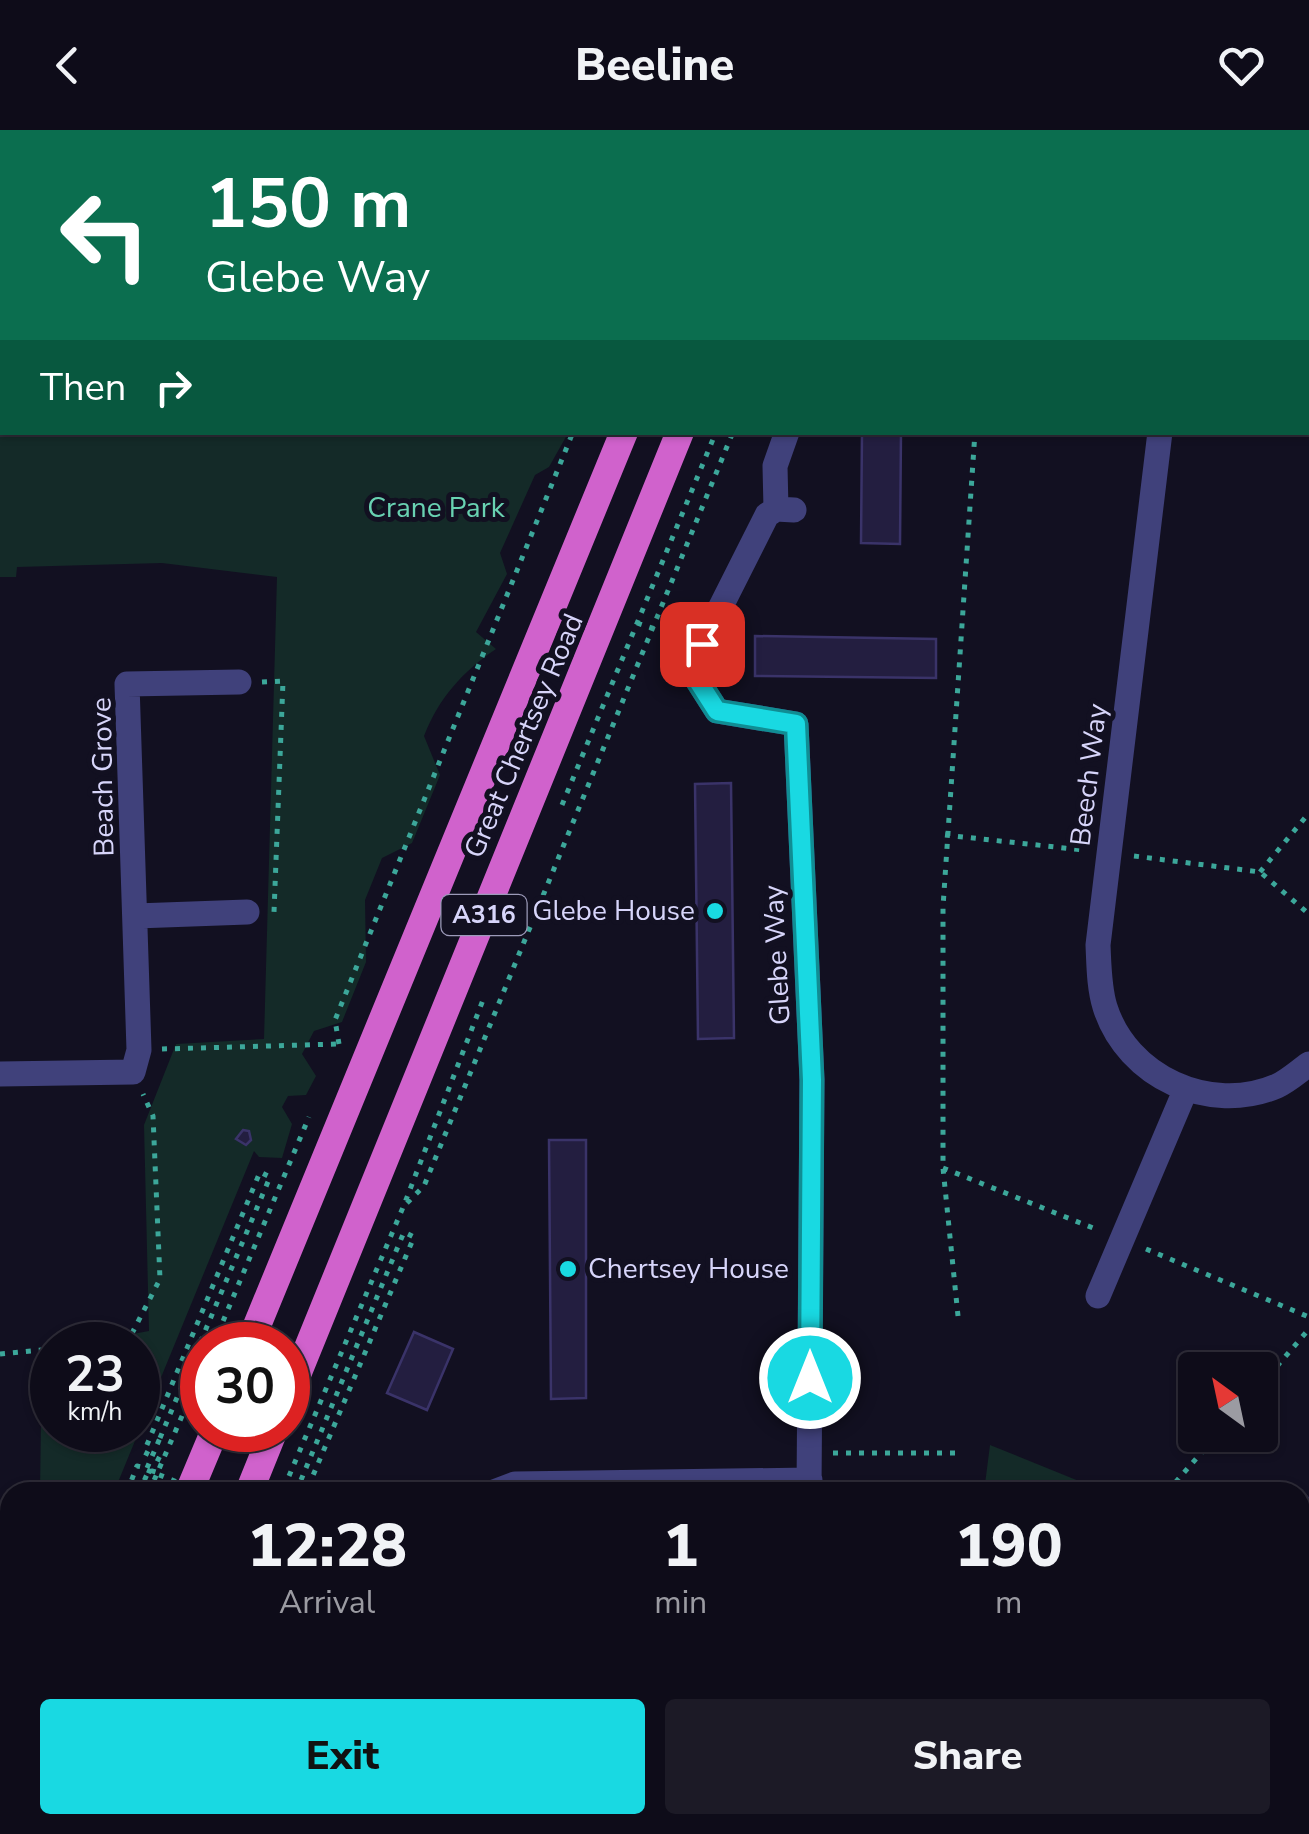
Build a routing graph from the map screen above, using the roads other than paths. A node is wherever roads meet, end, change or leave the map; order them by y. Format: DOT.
graph roads {
  1 [pos="623,435"];
  2 [pos="679,435"];
  3 [pos="786,435"];
  4 [pos="1160,435"];
  5 [pos="239,682"];
  6 [pos="246,912"];
  7 [pos="136,916"];
  8 [pos="1309,1064"];
  9 [pos="0,1074"];
  10 [pos="1185,1091"];
  11 [pos="1098,1296"];
  12 [pos="258,1322"];
  13 [pos="310,1343"];
  14 [pos="205,1452"];
  15 [pos="265,1452"];
  16 [pos="193,1482"];
  17 [pos="253,1482"];
  18 [pos="809,1482"];
  1 -- 12 [label="highway, Great Chertsey Road / A316"];
  2 -- 13 [label="highway, Great Chertsey Road / A316"];
  3 -- 18 [label="street, Glebe Way"];
  4 -- 10 [label="street, Beech Way"];
  5 -- 7 [label="street, Beach Grove"];
  6 -- 7 [label="street"];
  7 -- 9 [label="street, Beach Grove"];
  8 -- 10 [label="street"];
  10 -- 11 [label="street"];
  14 -- 16 [label="highway"];
  15 -- 17 [label="highway"];
}
